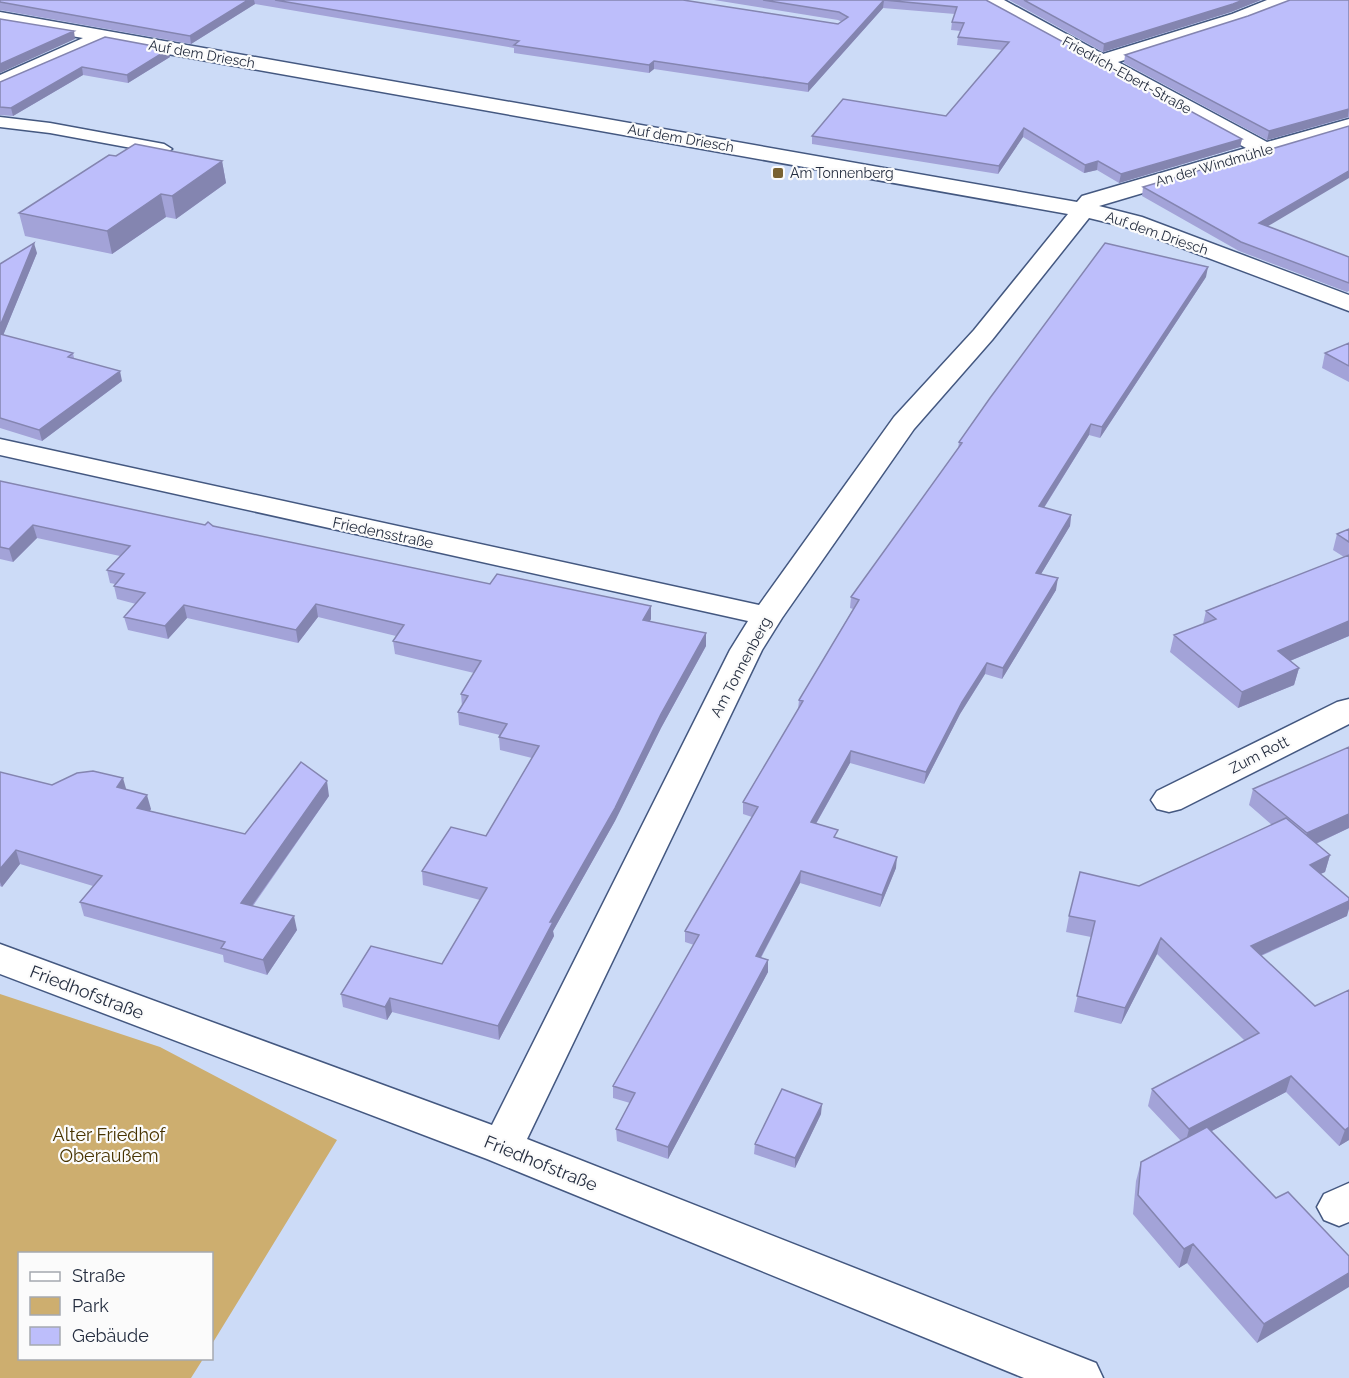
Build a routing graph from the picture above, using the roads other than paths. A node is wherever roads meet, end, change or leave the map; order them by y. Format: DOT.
graph roads {
  1 [pos="990,0"];
  2 [pos="1284,0"];
  3 [pos="41,5"];
  4 [pos="6,19"];
  5 [pos="102,37"];
  6 [pos="1101,62"];
  7 [pos="0,83"];
  8 [pos="0,122"];
  9 [pos="1349,125"];
  10 [pos="164,149"];
  11 [pos="1265,150"];
  12 [pos="1083,210"];
  13 [pos="1349,304"];
  14 [pos="0,447"];
  15 [pos="767,616"];
  16 [pos="1349,710"];
  17 [pos="1169,800"];
  18 [pos="0,959"];
  19 [pos="502,1147"];
  20 [pos="1079,1378"];
  1 -- 6 [label="street, Friedrich-Ebert-Straße"];
  2 -- 6 [label="street"];
  3 -- 4 [label="street"];
  4 -- 5 [label="street, Auf dem Driesch"];
  5 -- 7 [label="street"];
  5 -- 12 [label="street, Auf dem Driesch"];
  6 -- 11 [label="street, Friedrich-Ebert-Straße"];
  8 -- 10 [label="lane"];
  9 -- 11 [label="street, An der Windmühle"];
  11 -- 12 [label="street, An der Windmühle"];
  12 -- 13 [label="street, Auf dem Driesch"];
  12 -- 15 [label="street, Am Tonnenberg"];
  14 -- 15 [label="street, Friedensstraße"];
  15 -- 19 [label="street, Am Tonnenberg"];
  16 -- 17 [label="street, Zum Rott"];
  18 -- 19 [label="street, Friedhofstraße"];
  19 -- 20 [label="street, Friedhofstraße"];
}
